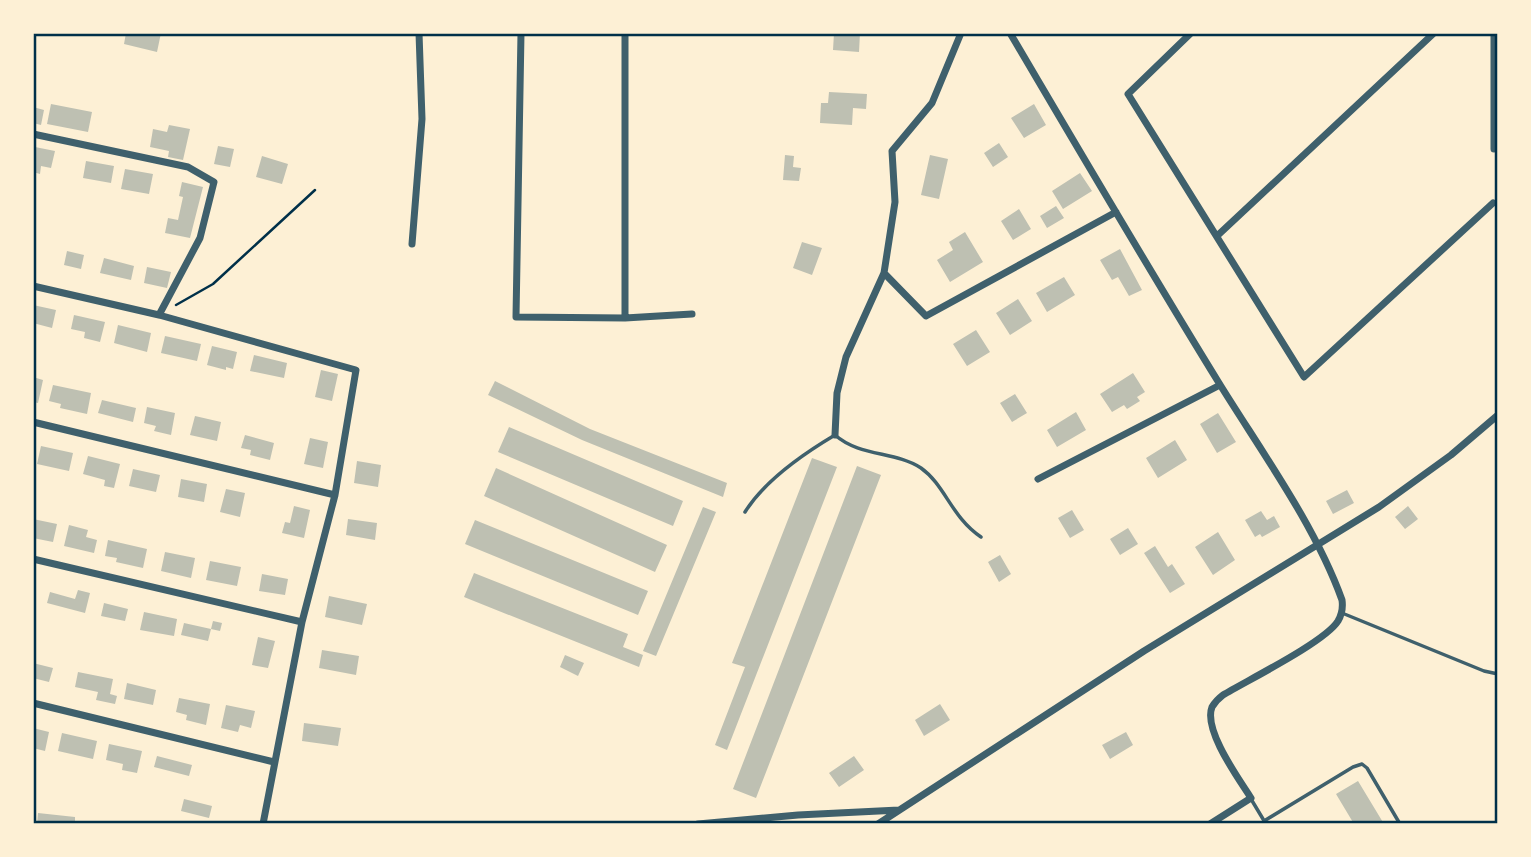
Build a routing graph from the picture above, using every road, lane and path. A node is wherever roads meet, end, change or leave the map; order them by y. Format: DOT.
graph roads {
  1 [pos="419,33"];
  2 [pos="521,33"];
  3 [pos="625,33"];
  4 [pos="961,33"];
  5 [pos="1010,33"];
  6 [pos="1191,33"];
  7 [pos="1434,33"];
  8 [pos="1494,33"];
  9 [pos="33,134"];
  10 [pos="1494,149"];
  11 [pos="315,190"];
  12 [pos="1493,203"];
  13 [pos="1116,212"];
  14 [pos="1217,236"];
  15 [pos="412,244"];
  16 [pos="884,273"];
  17 [pos="33,286"];
  18 [pos="692,314"];
  19 [pos="159,315"];
  20 [pos="625,318"];
  21 [pos="1220,385"];
  22 [pos="1498,415"];
  23 [pos="33,422"];
  24 [pos="835,435"];
  25 [pos="1038,480"];
  26 [pos="335,495"];
  27 [pos="745,512"];
  28 [pos="981,537"];
  29 [pos="1317,545"];
  30 [pos="33,559"];
  31 [pos="1342,613"];
  32 [pos="302,622"];
  33 [pos="1498,674"];
  34 [pos="33,703"];
  35 [pos="274,762"];
  36 [pos="1251,798"];
  37 [pos="901,810"];
  38 [pos="1265,822"];
  39 [pos="263,824"];
  40 [pos="698,824"];
  41 [pos="878,824"];
  42 [pos="1210,824"];
  43 [pos="1400,824"];
  1 -- 15 [label="street"];
  2 -- 20 [label="street"];
  3 -- 20 [label="street"];
  4 -- 16 [label="street"];
  5 -- 13 [label="street"];
  6 -- 14 [label="street"];
  7 -- 14 [label="street"];
  8 -- 10 [label="street"];
  9 -- 19 [label="street"];
  11 -- 19 [label="path"];
  12 -- 14 [label="street"];
  13 -- 16 [label="street"];
  13 -- 21 [label="street"];
  16 -- 24 [label="street"];
  17 -- 19 [label="street"];
  18 -- 20 [label="street"];
  19 -- 26 [label="street"];
  21 -- 25 [label="street"];
  21 -- 29 [label="street"];
  22 -- 29 [label="street"];
  23 -- 26 [label="street"];
  24 -- 27 [label="lane"];
  24 -- 28 [label="lane"];
  26 -- 32 [label="street"];
  29 -- 31 [label="street"];
  29 -- 37 [label="street"];
  30 -- 32 [label="street"];
  31 -- 33 [label="lane"];
  31 -- 36 [label="street"];
  32 -- 35 [label="street"];
  34 -- 35 [label="street"];
  35 -- 39 [label="street"];
  36 -- 38 [label="lane"];
  36 -- 42 [label="street"];
  37 -- 40 [label="street"];
  37 -- 41 [label="street"];
  38 -- 43 [label="lane"];
}
